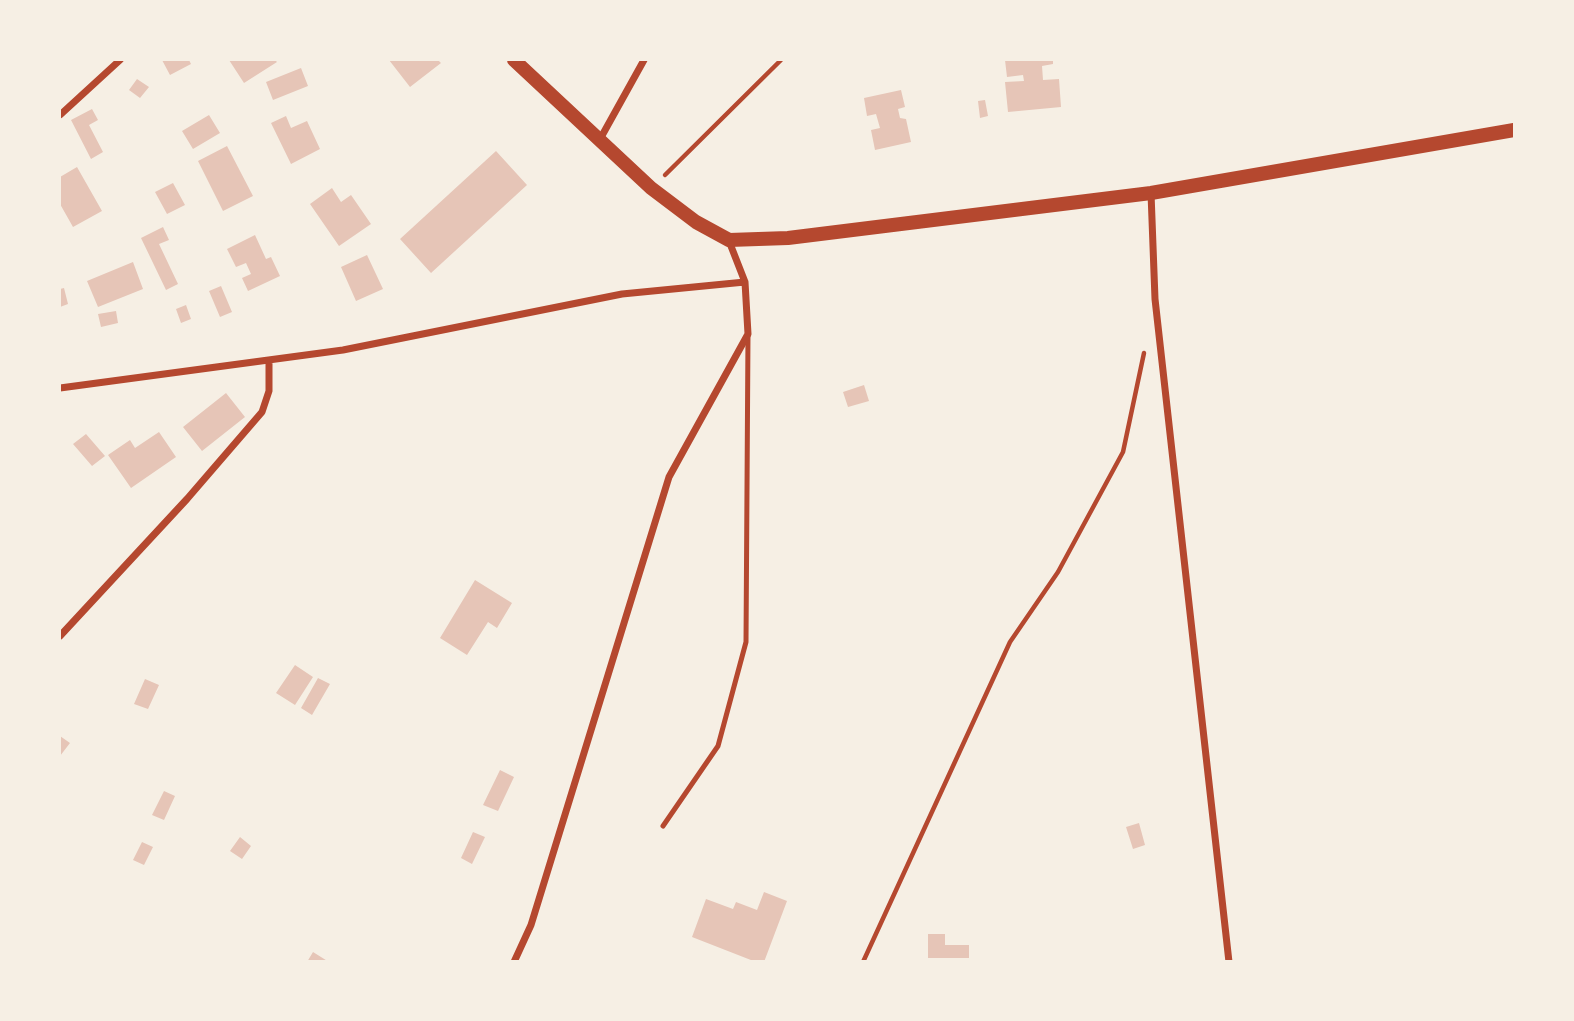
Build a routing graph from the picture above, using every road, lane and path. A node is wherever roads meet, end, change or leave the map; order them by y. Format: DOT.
graph roads {
  1 [pos="120,60"];
  2 [pos="514,60"];
  3 [pos="644,60"];
  4 [pos="781,60"];
  5 [pos="60,116"];
  6 [pos="1514,130"];
  7 [pos="599,141"];
  8 [pos="651,188"];
  9 [pos="1151,193"];
  10 [pos="729,240"];
  11 [pos="745,282"];
  12 [pos="748,334"];
  13 [pos="1144,350"];
  14 [pos="269,360"];
  15 [pos="60,388"];
  16 [pos="60,636"];
  17 [pos="663,825"];
  18 [pos="514,961"];
  19 [pos="863,961"];
  20 [pos="1228,961"];
  1 -- 5 [label="street"];
  2 -- 7 [label="main road"];
  3 -- 7 [label="street"];
  4 -- 8 [label="path"];
  6 -- 9 [label="main road"];
  7 -- 8 [label="main road"];
  8 -- 10 [label="main road"];
  9 -- 10 [label="main road"];
  9 -- 20 [label="street"];
  10 -- 11 [label="street"];
  11 -- 12 [label="street"];
  11 -- 14 [label="street"];
  12 -- 17 [label="lane"];
  12 -- 18 [label="street"];
  13 -- 19 [label="path"];
  14 -- 15 [label="street"];
  14 -- 16 [label="street"];
}
